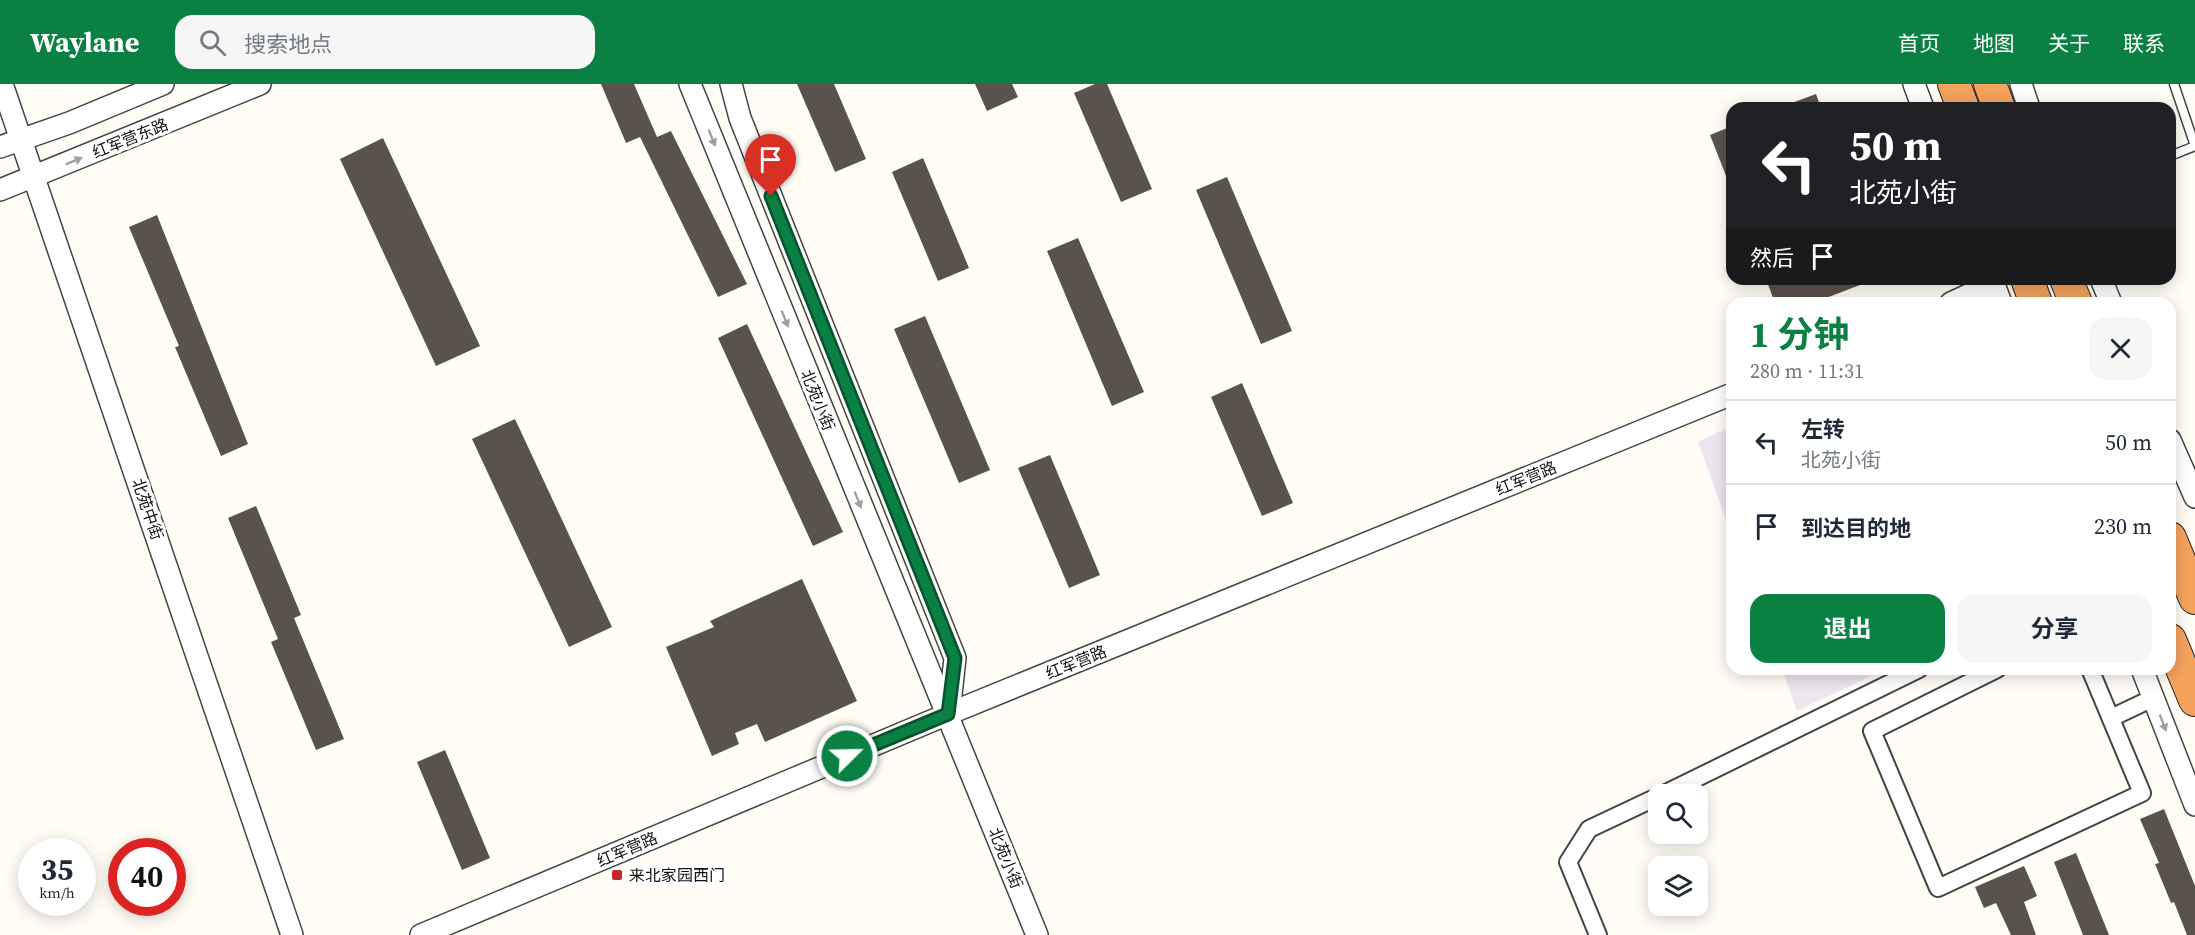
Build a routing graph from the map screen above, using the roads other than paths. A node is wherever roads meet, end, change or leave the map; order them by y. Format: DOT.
graph roads {
  1 [pos="2,84"];
  2 [pos="163,84"];
  3 [pos="260,84"];
  4 [pos="690,84"];
  5 [pos="731,84"];
  6 [pos="1914,84"];
  7 [pos="1954,84"];
  8 [pos="1990,84"];
  9 [pos="2021,84"];
  10 [pos="2174,84"];
  11 [pos="1921,102"];
  12 [pos="1961,102"];
  13 [pos="1996,102"];
  14 [pos="2027,102"];
  15 [pos="23,139"];
  16 [pos="2195,146"];
  17 [pos="0,147"];
  18 [pos="2176,154"];
  19 [pos="36,176"];
  20 [pos="0,190"];
  21 [pos="1996,288"];
  22 [pos="1970,297"];
  23 [pos="1726,396"];
  24 [pos="2176,454"];
  25 [pos="2195,497"];
  26 [pos="2176,552"];
  27 [pos="2195,598"];
  28 [pos="2176,654"];
  29 [pos="1907,675"];
  30 [pos="1985,675"];
  31 [pos="2093,675"];
  32 [pos="2144,675"];
  33 [pos="2153,698"];
  34 [pos="2195,700"];
  35 [pos="948,714"];
  36 [pos="2111,718"];
  37 [pos="1684,784"];
  38 [pos="1648,802"];
  39 [pos="2195,805"];
  40 [pos="292,935"];
  41 [pos="422,935"];
  42 [pos="1037,935"];
  43 [pos="1598,935"];
  1 -- 15 [label="street, 北苑中街"];
  2 -- 15 [label="street"];
  19 -- 3 [label="street, 红军营东路, one-way"];
  4 -- 35 [label="street, 北苑小街, one-way"];
  5 -- 35 [label="street, 北苑小街"];
  6 -- 11 [label="street"];
  7 -- 12 [label="highway"];
  8 -- 13 [label="highway"];
  9 -- 14 [label="street"];
  10 -- 16 [label="lane"];
  15 -- 17 [label="street"];
  15 -- 19 [label="street, 北苑中街"];
  16 -- 18 [label="lane"];
  19 -- 20 [label="street, 红军营东路"];
  19 -- 40 [label="street, 北苑中街"];
  21 -- 22 [label="street"];
  23 -- 35 [label="street, 红军营路"];
  24 -- 25 [label="street"];
  26 -- 27 [label="highway"];
  28 -- 34 [label="highway"];
  29 -- 37 [label="street"];
  30 -- 36 [label="street"];
  31 -- 36 [label="street"];
  32 -- 33 [label="street"];
  33 -- 36 [label="street"];
  33 -- 39 [label="street, one-way"];
  35 -- 41 [label="street, 红军营路"];
  35 -- 42 [label="street, 北苑小街"];
  38 -- 43 [label="street"];
}
